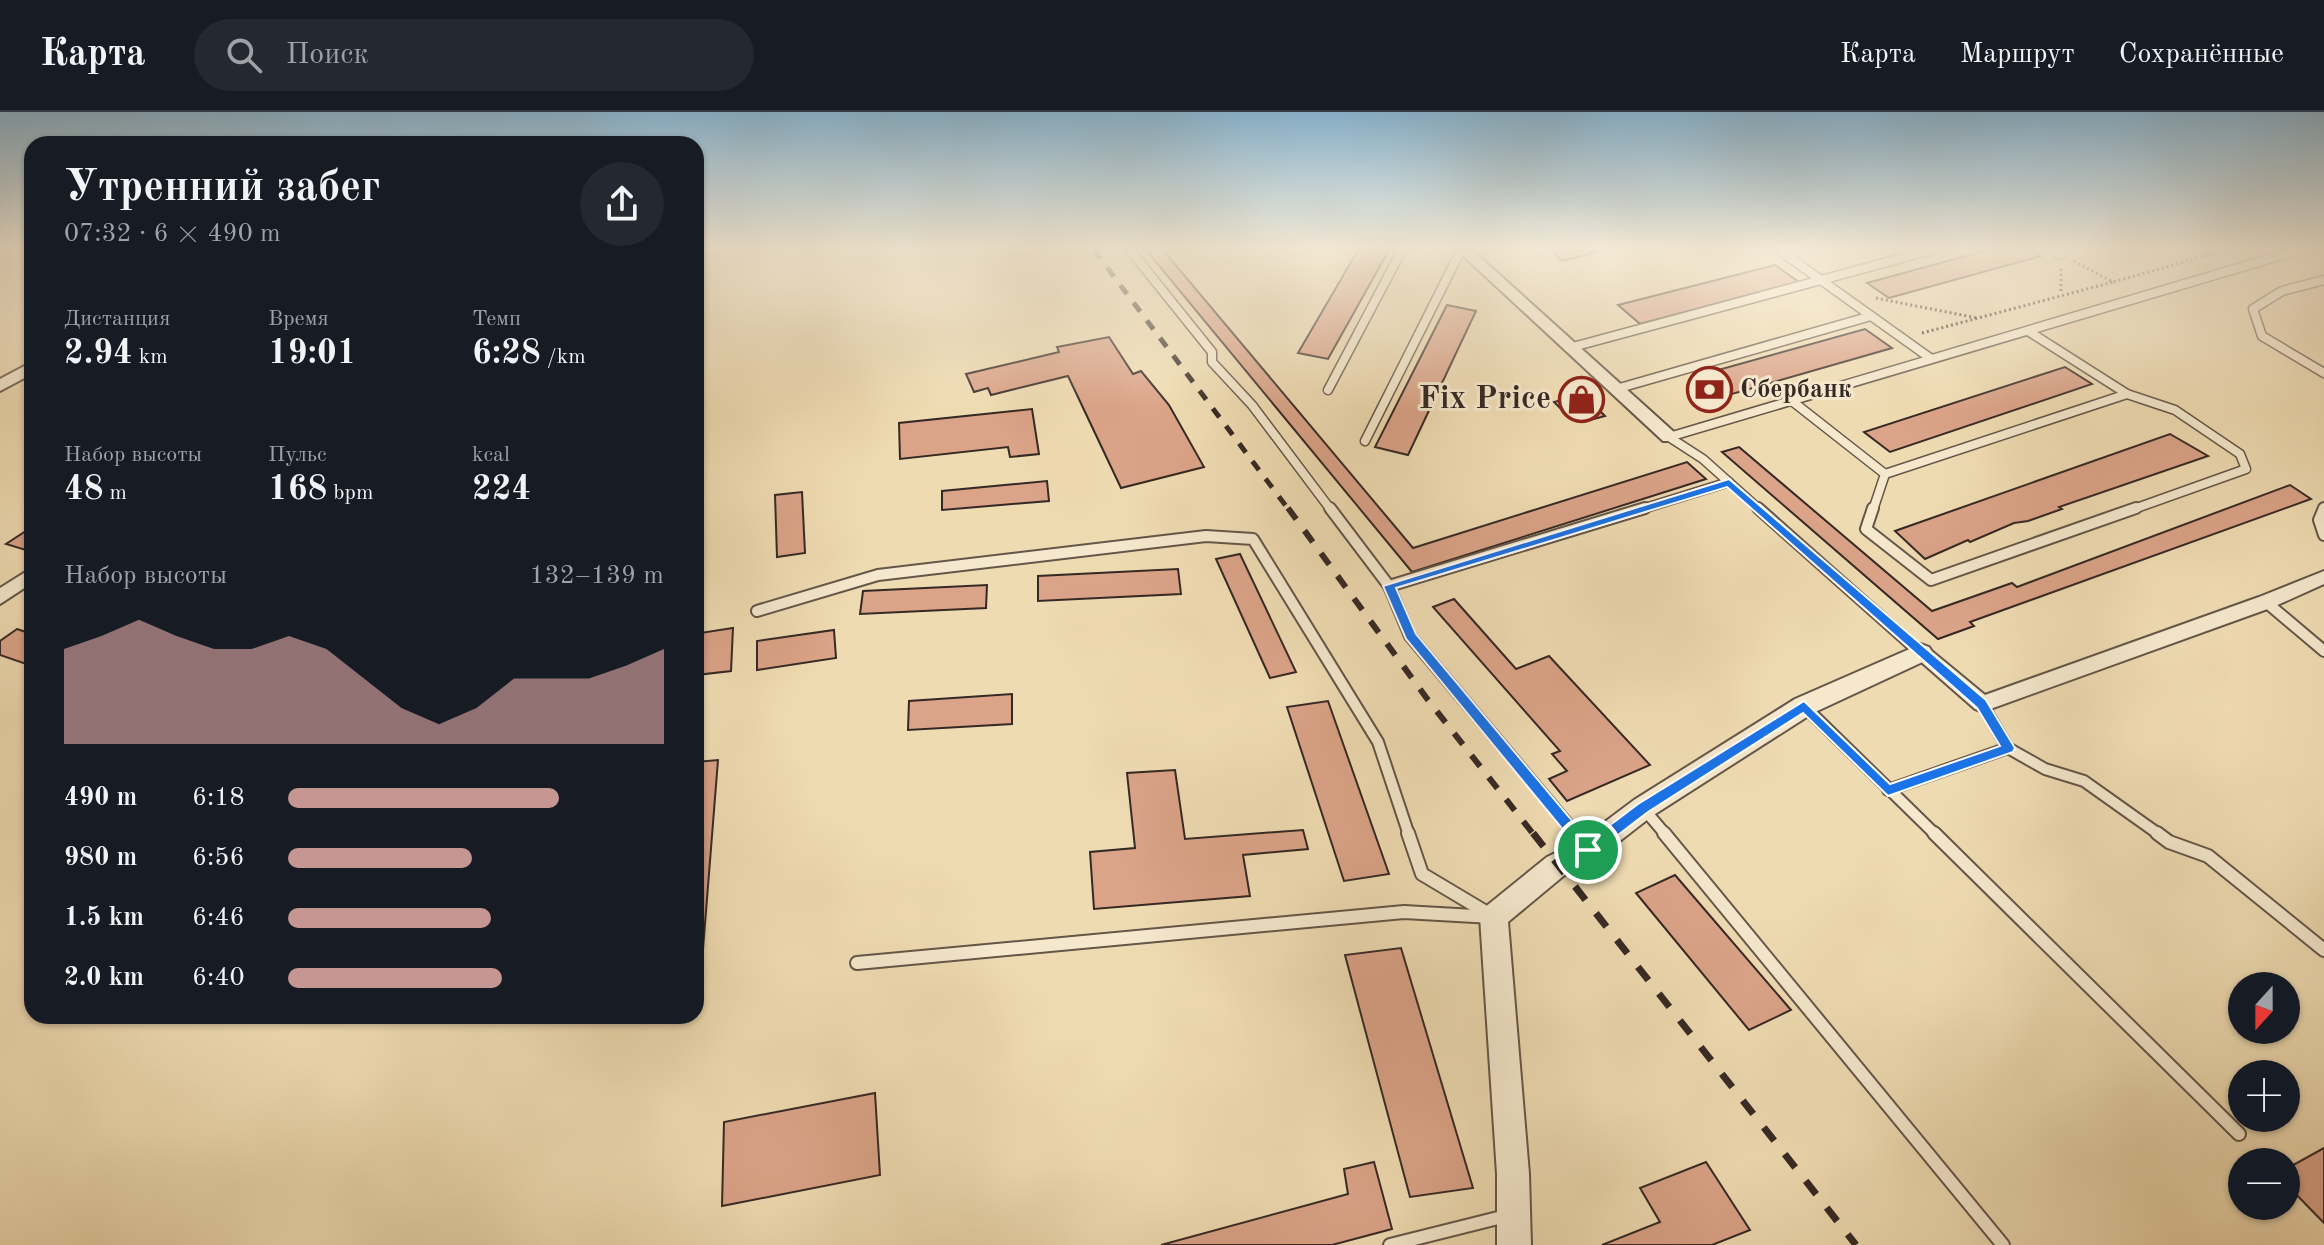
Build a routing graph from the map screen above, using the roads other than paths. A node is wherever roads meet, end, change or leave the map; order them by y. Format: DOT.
graph roads {
  1 [pos="1173,303"];
  2 [pos="1374,303"];
  3 [pos="1436,303"];
  4 [pos="1520,303"];
  5 [pos="1732,303"];
  6 [pos="1852,303"];
  7 [pos="2122,303"];
  8 [pos="2263,303"];
  9 [pos="1871,316"];
  10 [pos="2028,331"];
  11 [pos="1569,348"];
  12 [pos="1930,358"];
  13 [pos="24,372"];
  14 [pos="2324,373"];
  15 [pos="0,386"];
  16 [pos="1616,389"];
  17 [pos="1328,390"];
  18 [pos="2127,394"];
  19 [pos="1792,401"];
  20 [pos="1669,437"];
  21 [pos="1365,441"];
  22 [pos="1885,474"];
  23 [pos="1729,482"];
  24 [pos="2324,507"];
  25 [pos="2324,535"];
  26 [pos="2324,577"];
  27 [pos="24,580"];
  28 [pos="1389,586"];
  29 [pos="0,597"];
  30 [pos="2266,602"];
  31 [pos="757,611"];
  32 [pos="2324,651"];
  33 [pos="1921,653"];
  34 [pos="1982,704"];
  35 [pos="1804,706"];
  36 [pos="2008,748"];
  37 [pos="1888,790"];
  38 [pos="1643,808"];
  39 [pos="1588,850"];
  40 [pos="1494,917"];
  41 [pos="2324,950"];
  42 [pos="857,963"];
  43 [pos="2239,1134"];
  44 [pos="1516,1214"];
  45 [pos="1390,1245"];
  46 [pos="1514,1245"];
  47 [pos="2003,1245"];
  1 -- 28 [label="lane"];
  2 -- 17 [label="lane"];
  3 -- 21 [label="lane"];
  4 -- 11 [label="street"];
  5 -- 11 [label="lane"];
  6 -- 9 [label="lane"];
  7 -- 10 [label="lane"];
  8 -- 14 [label="lane"];
  9 -- 12 [label="lane"];
  9 -- 16 [label="lane"];
  10 -- 12 [label="lane"];
  10 -- 18 [label="lane"];
  11 -- 16 [label="street"];
  12 -- 19 [label="lane"];
  13 -- 15 [label="street"];
  16 -- 20 [label="street"];
  18 -- 22 [label="lane"];
  18 -- 22 [label="lane"];
  19 -- 20 [label="lane"];
  19 -- 22 [label="lane"];
  20 -- 23 [label="lane"];
  23 -- 28 [label="lane"];
  23 -- 33 [label="lane"];
  24 -- 25 [label="lane"];
  26 -- 30 [label="street"];
  27 -- 29 [label="street"];
  28 -- 39 [label="lane"];
  30 -- 32 [label="lane"];
  30 -- 34 [label="street"];
  31 -- 40 [label="lane"];
  33 -- 34 [label="street"];
  33 -- 35 [label="street"];
  34 -- 36 [label="lane"];
  35 -- 37 [label="lane"];
  35 -- 38 [label="street"];
  36 -- 37 [label="lane"];
  36 -- 41 [label="lane"];
  37 -- 43 [label="lane"];
  38 -- 39 [label="street"];
  38 -- 47 [label="lane"];
  39 -- 40 [label="street"];
  40 -- 42 [label="lane"];
  40 -- 44 [label="street"];
  44 -- 45 [label="lane"];
  44 -- 46 [label="street"];
}
